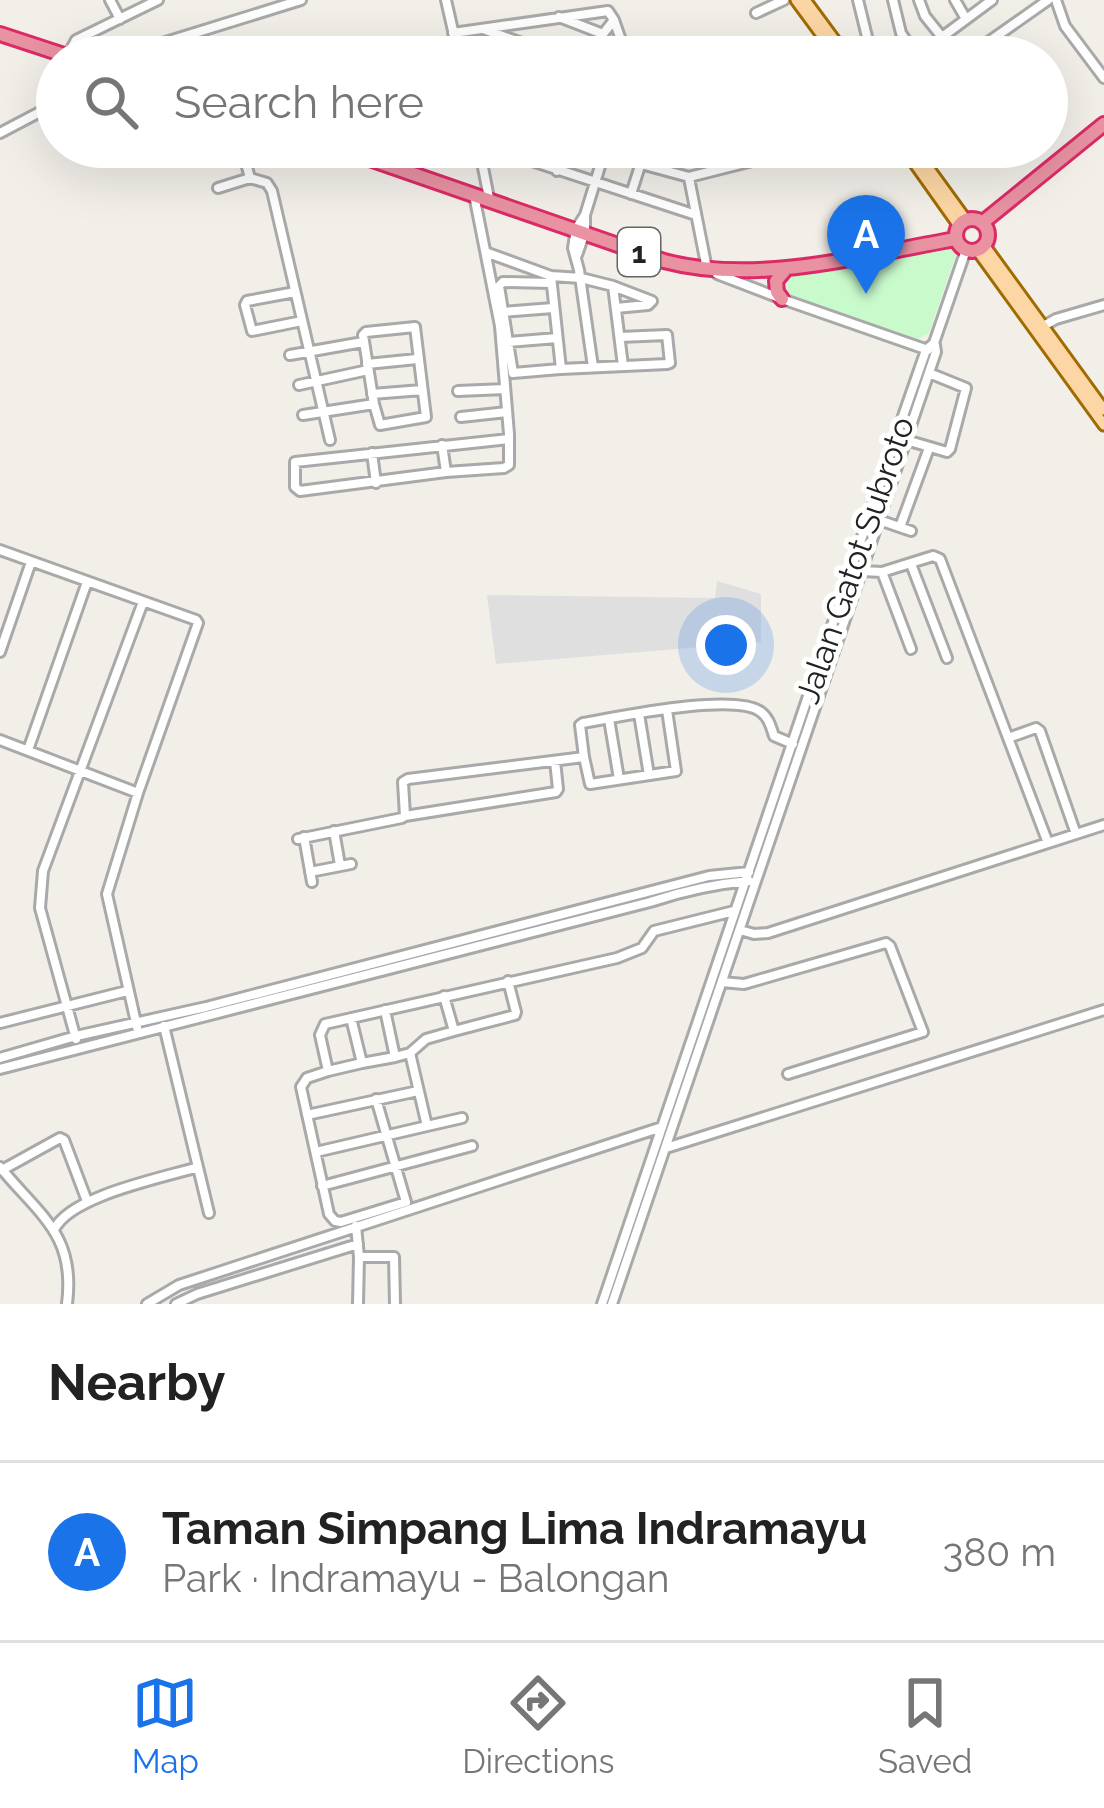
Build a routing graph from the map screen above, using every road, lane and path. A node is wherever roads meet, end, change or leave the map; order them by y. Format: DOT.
graph roads {
  1 [pos="110,0"];
  2 [pos="155,0"];
  3 [pos="302,0"];
  4 [pos="446,0"];
  5 [pos="784,0"];
  6 [pos="796,0"];
  7 [pos="805,0"];
  8 [pos="858,0"];
  9 [pos="893,0"];
  10 [pos="919,0"];
  11 [pos="955,0"];
  12 [pos="1052,0"];
  13 [pos="991,1"];
  14 [pos="756,13"];
  15 [pos="559,17"];
  16 [pos="120,19"];
  17 [pos="966,19"];
  18 [pos="614,20"];
  19 [pos="482,28"];
  20 [pos="453,33"];
  21 [pos="0,34"];
  22 [pos="603,34"];
  23 [pos="93,36"];
  24 [pos="185,36"];
  25 [pos="454,36"];
  26 [pos="504,36"];
  27 [pos="620,36"];
  28 [pos="823,36"];
  29 [pos="832,36"];
  30 [pos="867,36"];
  31 [pos="903,36"];
  32 [pos="940,36"];
  33 [pos="942,36"];
  34 [pos="999,36"];
  35 [pos="36,43"];
  36 [pos="1104,78"];
  37 [pos="36,114"];
  38 [pos="1104,124"];
  39 [pos="0,134"];
  40 [pos="1068,153"];
  41 [pos="247,168"];
  42 [pos="396,168"];
  43 [pos="483,168"];
  44 [pos="548,168"];
  45 [pos="558,168"];
  46 [pos="599,168"];
  47 [pos="640,168"];
  48 [pos="656,168"];
  49 [pos="718,168"];
  50 [pos="918,168"];
  51 [pos="925,168"];
  52 [pos="1050,168"];
  53 [pos="557,171"];
  54 [pos="689,177"];
  55 [pos="250,178"];
  56 [pos="595,182"];
  57 [pos="218,188"];
  58 [pos="631,194"];
  59 [pos="474,195"];
  60 [pos="490,200"];
  61 [pos="696,215"];
  62 [pos="982,223"];
  63 [pos="960,228"];
  64 [pos="581,231"];
  65 [pos="976,249"];
  66 [pos="486,253"];
  67 [pos="787,268"];
  68 [pos="709,271"];
  69 [pos="581,278"];
  70 [pos="551,280"];
  71 [pos="614,286"];
  72 [pos="295,292"];
  73 [pos="782,299"];
  74 [pos="1104,305"];
  75 [pos="553,308"];
  76 [pos="616,308"];
  77 [pos="503,312"];
  78 [pos="302,321"];
  79 [pos="1046,325"];
  80 [pos="557,338"];
  81 [pos="620,338"];
  82 [pos="363,342"];
  83 [pos="508,342"];
  84 [pos="932,349"];
  85 [pos="310,351"];
  86 [pos="290,356"];
  87 [pos="417,358"];
  88 [pos="623,366"];
  89 [pos="367,367"];
  90 [pos="593,367"];
  91 [pos="561,369"];
  92 [pos="929,373"];
  93 [pos="316,381"];
  94 [pos="299,385"];
  95 [pos="506,389"];
  96 [pos="422,390"];
  97 [pos="458,391"];
  98 [pos="373,399"];
  99 [pos="1104,410"];
  100 [pos="324,411"];
  101 [pos="507,412"];
  102 [pos="303,415"];
  103 [pos="460,417"];
  104 [pos="907,421"];
  105 [pos="1104,424"];
  106 [pos="509,439"];
  107 [pos="330,440"];
  108 [pos="906,440"];
  109 [pos="442,445"];
  110 [pos="929,448"];
  111 [pos="372,454"];
  112 [pos="446,472"];
  113 [pos="376,482"];
  114 [pos="879,520"];
  115 [pos="900,527"];
  116 [pos="911,531"];
  117 [pos="0,550"];
  118 [pos="31,562"];
  119 [pos="911,565"];
  120 [pos="862,571"];
  121 [pos="882,572"];
  122 [pos="87,582"];
  123 [pos="143,602"];
  124 [pos="842,616"];
  125 [pos="837,630"];
  126 [pos="911,649"];
  127 [pos="0,652"];
  128 [pos="947,658"];
  129 [pos="667,710"];
  130 [pos="639,714"];
  131 [pos="609,718"];
  132 [pos="1007,738"];
  133 [pos="0,740"];
  134 [pos="791,744"];
  135 [pos="28,750"];
  136 [pos="584,758"];
  137 [pos="555,761"];
  138 [pos="80,771"];
  139 [pos="649,775"];
  140 [pos="620,779"];
  141 [pos="138,793"];
  142 [pos="405,816"];
  143 [pos="1104,825"];
  144 [pos="334,831"];
  145 [pos="1076,834"];
  146 [pos="1048,843"];
  147 [pos="351,864"];
  148 [pos="340,866"];
  149 [pos="752,877"];
  150 [pos="735,910"];
  151 [pos="740,930"];
  152 [pos="508,981"];
  153 [pos="722,982"];
  154 [pos="127,992"];
  155 [pos="444,996"];
  156 [pos="68,1006"];
  157 [pos="385,1010"];
  158 [pos="1104,1010"];
  159 [pos="206,1011"];
  160 [pos="351,1018"];
  161 [pos="0,1023"];
  162 [pos="164,1026"];
  163 [pos="137,1028"];
  164 [pos="454,1030"];
  165 [pos="76,1036"];
  166 [pos="79,1048"];
  167 [pos="410,1053"];
  168 [pos="395,1057"];
  169 [pos="0,1058"];
  170 [pos="362,1063"];
  171 [pos="0,1069"];
  172 [pos="328,1071"];
  173 [pos="788,1074"];
  174 [pos="418,1091"];
  175 [pos="376,1099"];
  176 [pos="307,1115"];
  177 [pos="462,1118"];
  178 [pos="428,1126"];
  179 [pos="662,1129"];
  180 [pos="386,1136"];
  181 [pos="667,1145"];
  182 [pos="472,1146"];
  183 [pos="316,1152"];
  184 [pos="395,1165"];
  185 [pos="198,1167"];
  186 [pos="1,1170"];
  187 [pos="322,1186"];
  188 [pos="87,1201"];
  189 [pos="407,1205"];
  190 [pos="209,1213"];
  191 [pos="356,1227"];
  192 [pos="54,1230"];
  193 [pos="357,1243"];
  194 [pos="359,1257"];
  195 [pos="67,1304"];
  196 [pos="147,1304"];
  197 [pos="176,1304"];
  198 [pos="358,1304"];
  199 [pos="395,1304"];
  200 [pos="602,1304"];
  201 [pos="612,1304"];
  1 -- 16 [label="street"];
  2 -- 16 [label="street"];
  3 -- 24 [label="street"];
  4 -- 20 [label="street"];
  5 -- 14 [label="street"];
  6 -- 28 [label="main road"];
  7 -- 29 [label="main road"];
  8 -- 30 [label="street"];
  9 -- 31 [label="street"];
  10 -- 32 [label="street"];
  11 -- 17 [label="street"];
  12 -- 34 [label="street"];
  12 -- 36 [label="street"];
  13 -- 17 [label="street"];
  15 -- 18 [label="street"];
  15 -- 19 [label="street"];
  15 -- 22 [label="street"];
  16 -- 23 [label="street"];
  17 -- 33 [label="street"];
  18 -- 22 [label="street"];
  18 -- 27 [label="street"];
  19 -- 20 [label="street"];
  19 -- 26 [label="street"];
  20 -- 25 [label="street"];
  21 -- 35 [label="highway"];
  37 -- 39 [label="street"];
  38 -- 40 [label="highway"];
  41 -- 55 [label="street"];
  42 -- 59 [label="highway, 1"];
  43 -- 60 [label="street"];
  44 -- 53 [label="street"];
  45 -- 53 [label="street"];
  46 -- 56 [label="street"];
  47 -- 58 [label="street"];
  48 -- 54 [label="street"];
  49 -- 54 [label="street"];
  50 -- 63 [label="main road"];
  51 -- 63 [label="main road"];
  52 -- 62 [label="highway"];
  53 -- 56 [label="street"];
  54 -- 61 [label="street"];
  55 -- 57 [label="street"];
  55 -- 72 [label="street"];
  56 -- 58 [label="street"];
  56 -- 64 [label="street"];
  58 -- 61 [label="street"];
  59 -- 60 [label="highway, 1"];
  59 -- 66 [label="street"];
  60 -- 64 [label="highway, 1"];
  61 -- 68 [label="street"];
  62 -- 63 [label="highway, 1"];
  62 -- 65 [label="highway"];
  63 -- 65 [label="highway"];
  63 -- 67 [label="highway, 1"];
  64 -- 68 [label="highway, 1"];
  64 -- 69 [label="street"];
  65 -- 79 [label="main road"];
  65 -- 84 [label="street, Jalan Gatot Subroto"];
  66 -- 70 [label="street"];
  66 -- 95 [label="street"];
  67 -- 68 [label="highway, 1"];
  67 -- 73 [label="highway"];
  68 -- 73 [label="street"];
  69 -- 70 [label="street"];
  69 -- 71 [label="street"];
  69 -- 90 [label="street"];
  70 -- 75 [label="street"];
  70 -- 77 [label="street"];
  71 -- 76 [label="street"];
  71 -- 76 [label="street"];
  72 -- 78 [label="street"];
  72 -- 78 [label="street"];
  73 -- 84 [label="street"];
  74 -- 79 [label="street"];
  75 -- 77 [label="street"];
  75 -- 80 [label="street"];
  76 -- 81 [label="street"];
  77 -- 83 [label="street"];
  78 -- 85 [label="street"];
  79 -- 99 [label="main road"];
  79 -- 105 [label="main road"];
  80 -- 83 [label="street"];
  80 -- 91 [label="street"];
  81 -- 88 [label="street"];
  81 -- 88 [label="street"];
  82 -- 85 [label="street"];
  82 -- 87 [label="street"];
  82 -- 89 [label="street"];
  83 -- 91 [label="street"];
  84 -- 92 [label="street, Jalan Gatot Subroto"];
  84 -- 104 [label="street, Jalan Gatot Subroto"];
  85 -- 86 [label="street"];
  85 -- 93 [label="street"];
  87 -- 89 [label="street"];
  87 -- 96 [label="street"];
  88 -- 90 [label="street"];
  89 -- 93 [label="street"];
  89 -- 98 [label="street"];
  90 -- 91 [label="street"];
  92 -- 104 [label="street, Jalan Gatot Subroto"];
  92 -- 110 [label="street"];
  93 -- 94 [label="street"];
  93 -- 100 [label="street"];
  95 -- 97 [label="street"];
  95 -- 101 [label="street"];
  96 -- 98 [label="street"];
  96 -- 98 [label="street"];
  98 -- 100 [label="street"];
  100 -- 102 [label="street"];
  100 -- 107 [label="street"];
  101 -- 103 [label="street"];
  101 -- 106 [label="street"];
  104 -- 108 [label="street, Jalan Gatot Subroto"];
  104 -- 124 [label="street, Jalan Gatot Subroto"];
  106 -- 109 [label="street"];
  106 -- 112 [label="street"];
  108 -- 110 [label="street"];
  108 -- 114 [label="street, Jalan Gatot Subroto"];
  109 -- 111 [label="street"];
  109 -- 112 [label="street"];
  110 -- 115 [label="street"];
  111 -- 113 [label="street"];
  111 -- 113 [label="street"];
  112 -- 113 [label="street"];
  114 -- 115 [label="street"];
  114 -- 120 [label="street, Jalan Gatot Subroto"];
  115 -- 116 [label="street"];
  117 -- 118 [label="street"];
  118 -- 122 [label="street"];
  118 -- 127 [label="street"];
  119 -- 121 [label="street"];
  119 -- 128 [label="street"];
  119 -- 132 [label="street"];
  120 -- 121 [label="street"];
  120 -- 124 [label="street, Jalan Gatot Subroto"];
  121 -- 126 [label="street"];
  122 -- 123 [label="street"];
  122 -- 135 [label="street"];
  123 -- 138 [label="street"];
  123 -- 141 [label="street"];
  124 -- 125 [label="street, Jalan Gatot Subroto"];
  125 -- 134 [label="street, Jalan Gatot Subroto"];
  125 -- 149 [label="street, Jalan Gatot Subroto"];
  129 -- 130 [label="street"];
  129 -- 134 [label="street"];
  129 -- 139 [label="street"];
  130 -- 131 [label="street"];
  130 -- 139 [label="street"];
  131 -- 136 [label="street"];
  131 -- 140 [label="street"];
  132 -- 145 [label="street"];
  132 -- 146 [label="street"];
  133 -- 135 [label="street"];
  134 -- 149 [label="street, Jalan Gatot Subroto"];
  135 -- 138 [label="street"];
  136 -- 137 [label="street"];
  136 -- 140 [label="street"];
  137 -- 142 [label="street"];
  137 -- 142 [label="street"];
  138 -- 141 [label="street"];
  138 -- 156 [label="street"];
  139 -- 140 [label="street"];
  141 -- 154 [label="street"];
  142 -- 144 [label="street"];
  143 -- 145 [label="street"];
  144 -- 148 [label="street"];
  144 -- 148 [label="street"];
  145 -- 146 [label="street"];
  146 -- 151 [label="street"];
  147 -- 148 [label="street"];
  149 -- 150 [label="street, Jalan Gatot Subroto"];
  149 -- 151 [label="street, Jalan Gatot Subroto"];
  149 -- 159 [label="street"];
  150 -- 152 [label="street"];
  150 -- 179 [label="street, Jalan Gatot Subroto"];
  151 -- 153 [label="street, Jalan Gatot Subroto"];
  152 -- 155 [label="street"];
  152 -- 164 [label="street"];
  153 -- 173 [label="street"];
  153 -- 181 [label="street, Jalan Gatot Subroto"];
  154 -- 156 [label="street"];
  154 -- 163 [label="street"];
  155 -- 157 [label="street"];
  155 -- 164 [label="street"];
  156 -- 161 [label="street"];
  156 -- 165 [label="street"];
  157 -- 160 [label="street"];
  157 -- 168 [label="street"];
  158 -- 181 [label="street"];
  159 -- 162 [label="street"];
  159 -- 163 [label="street"];
  160 -- 170 [label="street"];
  160 -- 172 [label="street"];
  162 -- 163 [label="street"];
  162 -- 185 [label="street"];
  163 -- 165 [label="street"];
  163 -- 166 [label="street"];
  164 -- 167 [label="street"];
  165 -- 166 [label="street"];
  165 -- 169 [label="street"];
  166 -- 171 [label="street"];
  167 -- 168 [label="street"];
  167 -- 174 [label="street"];
  168 -- 170 [label="street"];
  170 -- 172 [label="street"];
  172 -- 176 [label="street"];
  174 -- 175 [label="street"];
  174 -- 178 [label="street"];
  175 -- 176 [label="street"];
  175 -- 180 [label="street"];
  176 -- 183 [label="street"];
  177 -- 178 [label="street"];
  178 -- 180 [label="street"];
  179 -- 189 [label="street"];
  179 -- 200 [label="street, Jalan Gatot Subroto"];
  180 -- 183 [label="street"];
  180 -- 184 [label="street"];
  181 -- 201 [label="street, Jalan Gatot Subroto"];
  182 -- 184 [label="street"];
  183 -- 187 [label="street"];
  184 -- 187 [label="street"];
  184 -- 189 [label="street"];
  185 -- 188 [label="street"];
  185 -- 190 [label="street"];
  186 -- 188 [label="street"];
  186 -- 192 [label="street"];
  187 -- 189 [label="street"];
  188 -- 192 [label="street"];
  189 -- 191 [label="street"];
  191 -- 193 [label="street"];
  191 -- 196 [label="street"];
  192 -- 195 [label="street"];
  193 -- 194 [label="street"];
  193 -- 197 [label="street"];
  194 -- 198 [label="street"];
  194 -- 199 [label="street"];
}
